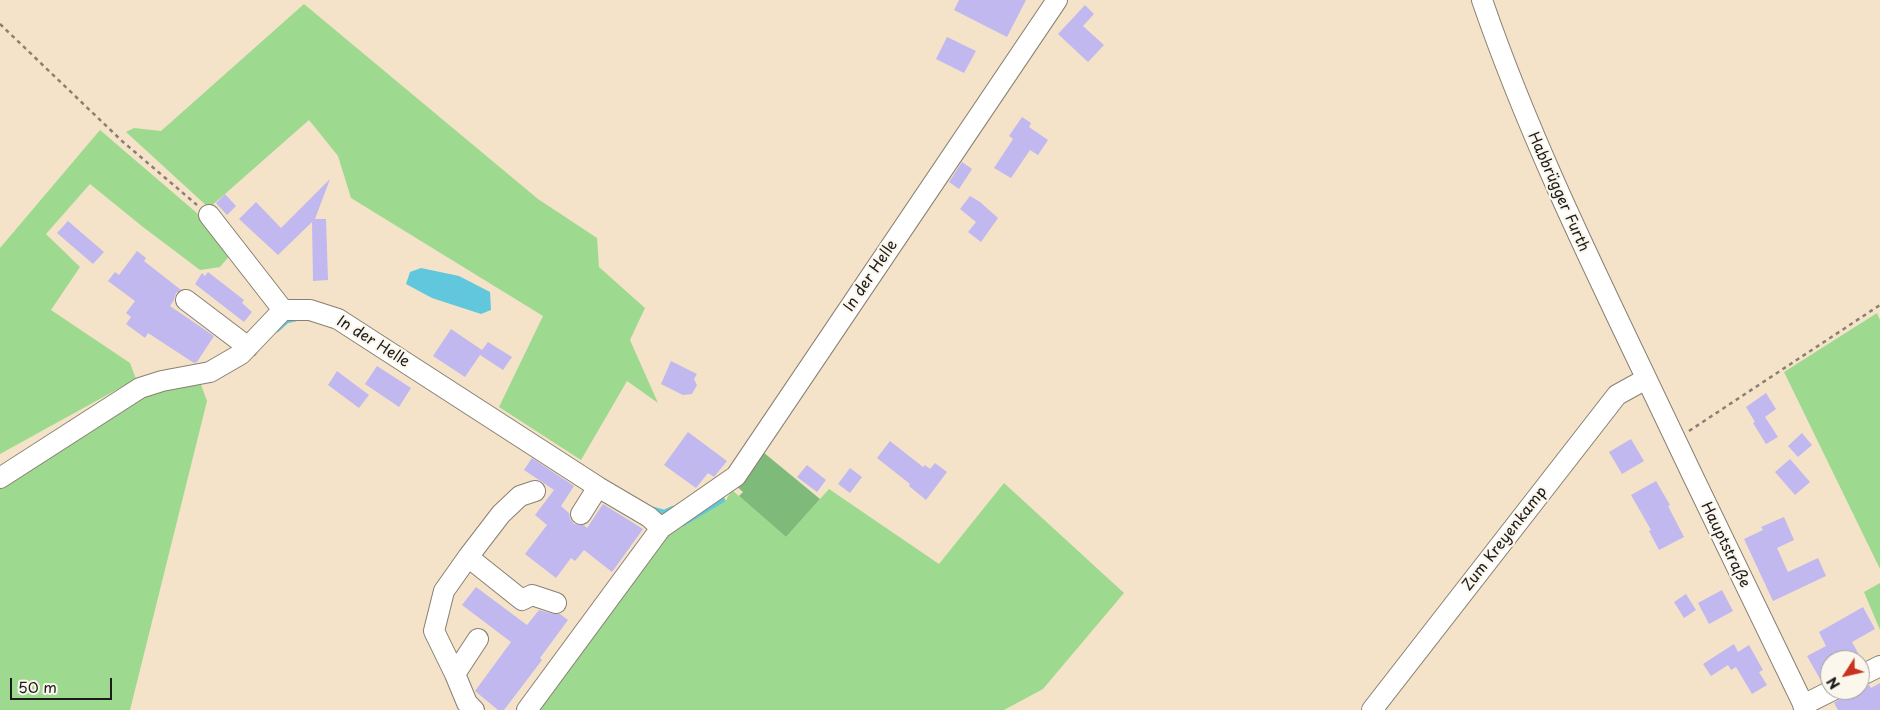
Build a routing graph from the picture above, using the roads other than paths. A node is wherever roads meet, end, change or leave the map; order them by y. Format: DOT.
graph roads {
  1 [pos="1057,0"];
  2 [pos="1482,0"];
  3 [pos="209,215"];
  4 [pos="186,300"];
  5 [pos="283,310"];
  6 [pos="248,347"];
  7 [pos="1646,379"];
  8 [pos="0,478"];
  9 [pos="598,487"];
  10 [pos="535,491"];
  11 [pos="581,514"];
  12 [pos="661,528"];
  13 [pos="468,557"];
  14 [pos="556,603"];
  15 [pos="478,639"];
  16 [pos="455,674"];
  17 [pos="1820,698"];
  18 [pos="1804,708"];
  19 [pos="474,710"];
  20 [pos="527,710"];
  21 [pos="1372,710"];
  1 -- 12 [label="street, In der Helle"];
  2 -- 7 [label="street, Habbrügger Furth"];
  3 -- 5 [label="street"];
  4 -- 6 [label="street"];
  5 -- 6 [label="street"];
  5 -- 9 [label="street, In der Helle"];
  6 -- 8 [label="street"];
  7 -- 18 [label="street, Hauptstraße"];
  7 -- 21 [label="street, Zum Kreyenkamp"];
  9 -- 11 [label="street"];
  9 -- 12 [label="street, In der Helle"];
  10 -- 13 [label="street"];
  12 -- 20 [label="street, In der Helle"];
  13 -- 14 [label="street"];
  13 -- 16 [label="street"];
  15 -- 16 [label="street"];
  16 -- 19 [label="street"];
  17 -- 18 [label="street"];
}
